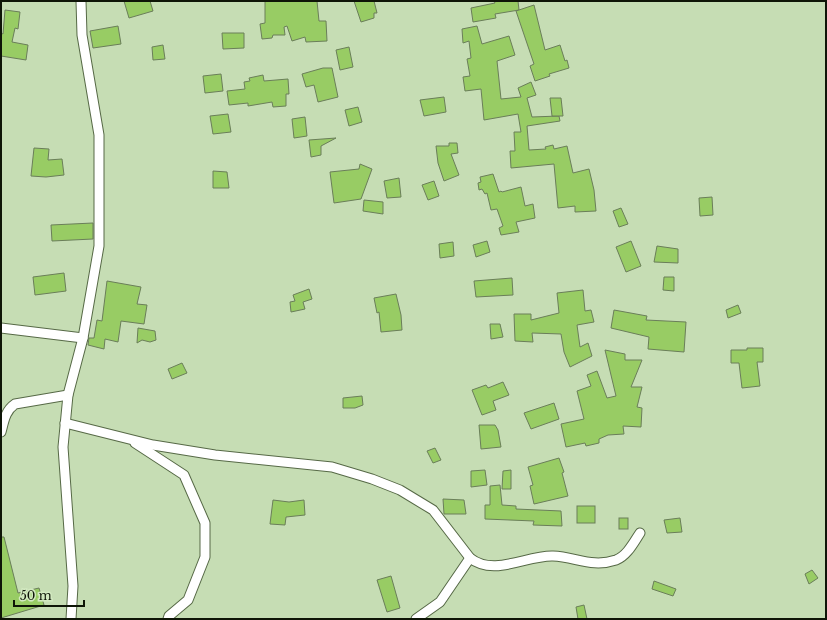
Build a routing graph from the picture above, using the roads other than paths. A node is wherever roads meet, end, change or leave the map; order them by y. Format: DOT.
graph roads {
  1 [pos="81,1"];
  2 [pos="1,328"];
  3 [pos="83,338"];
  4 [pos="68,395"];
  5 [pos="65,423"];
  6 [pos="1,432"];
  7 [pos="129,439"];
  8 [pos="640,533"];
  9 [pos="470,558"];
  10 [pos="72,619"];
  11 [pos="168,619"];
  12 [pos="416,619"];
  1 -- 3 [label="street"];
  2 -- 3 [label="street"];
  3 -- 4 [label="street"];
  4 -- 5 [label="street"];
  4 -- 6 [label="street"];
  5 -- 7 [label="street"];
  5 -- 10 [label="street"];
  7 -- 9 [label="street"];
  7 -- 11 [label="street"];
  8 -- 9 [label="street"];
  9 -- 12 [label="street"];
}
